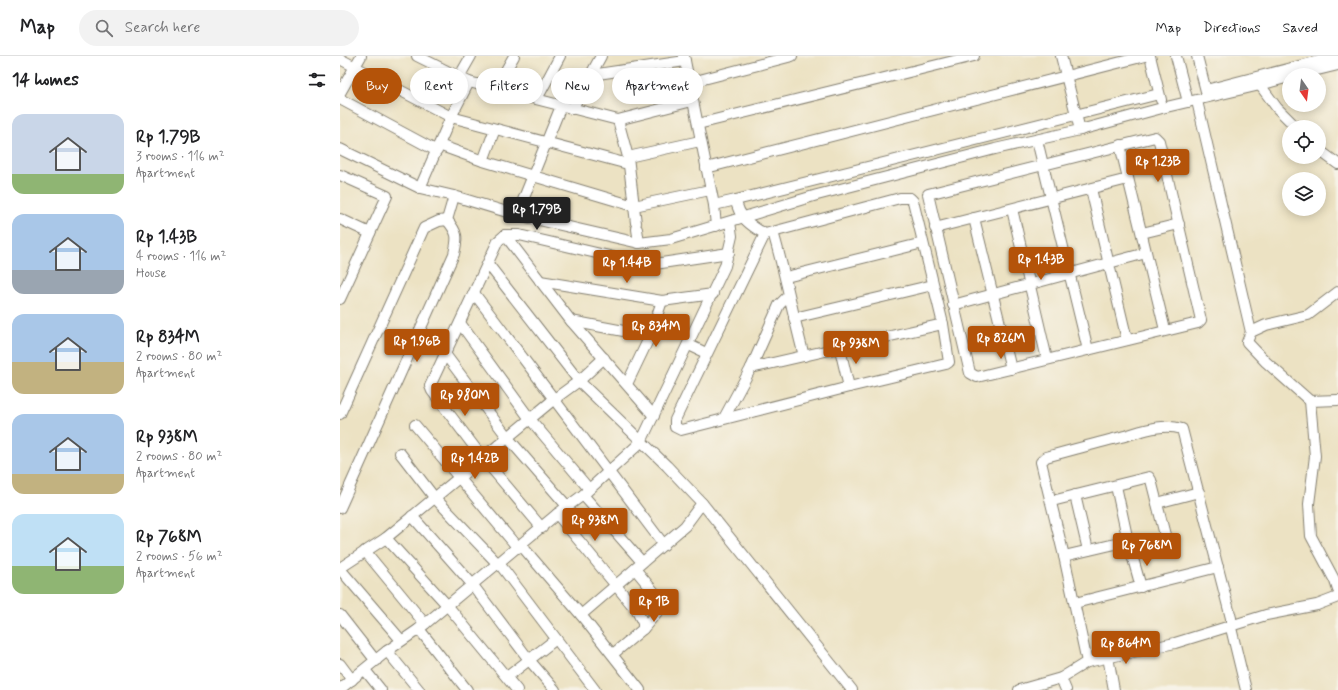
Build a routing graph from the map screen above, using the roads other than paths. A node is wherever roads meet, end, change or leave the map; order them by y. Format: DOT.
graph roads {
  1 [pos="361,56"];
  2 [pos="471,56"];
  3 [pos="514,56"];
  4 [pos="560,56"];
  5 [pos="601,56"];
  6 [pos="792,56"];
  7 [pos="974,56"];
  8 [pos="1061,56"];
  9 [pos="1145,56"];
  10 [pos="1150,56"];
  11 [pos="1176,56"];
  12 [pos="1198,56"];
  13 [pos="1338,56"];
  14 [pos="422,57"];
  15 [pos="685,58"];
  16 [pos="340,59"];
  17 [pos="1320,62"];
  18 [pos="1338,65"];
  19 [pos="355,68"];
  20 [pos="442,68"];
  21 [pos="464,68"];
  22 [pos="507,68"];
  23 [pos="595,68"];
  24 [pos="686,68"];
  25 [pos="1309,68"];
  26 [pos="352,73"];
  27 [pos="604,73"];
  28 [pos="1066,78"];
  29 [pos="703,79"];
  30 [pos="1282,79"];
  31 [pos="469,82"];
  32 [pos="476,84"];
  33 [pos="1260,85"];
  34 [pos="543,88"];
  35 [pos="402,92"];
  36 [pos="340,93"];
  37 [pos="1159,94"];
  38 [pos="1207,94"];
  39 [pos="340,98"];
  40 [pos="543,101"];
  41 [pos="1192,101"];
  42 [pos="575,104"];
  43 [pos="680,104"];
  44 [pos="693,104"];
  45 [pos="561,106"];
  46 [pos="1162,108"];
  47 [pos="572,109"];
  48 [pos="1076,116"];
  49 [pos="451,117"];
  50 [pos="618,120"];
  51 [pos="1289,120"];
  52 [pos="698,124"];
  53 [pos="496,129"];
  54 [pos="1080,130"];
  55 [pos="700,141"];
  56 [pos="545,142"];
  57 [pos="1038,143"];
  58 [pos="1120,145"];
  59 [pos="438,148"];
  60 [pos="340,149"];
  61 [pos="1326,155"];
  62 [pos="482,160"];
  63 [pos="628,161"];
  64 [pos="1043,162"];
  65 [pos="1338,164"];
  66 [pos="706,168"];
  67 [pos="340,175"];
  68 [pos="533,176"];
  69 [pos="1128,179"];
  70 [pos="420,188"];
  71 [pos="1091,189"];
  72 [pos="710,190"];
  73 [pos="454,196"];
  74 [pos="1052,199"];
  75 [pos="736,200"];
  76 [pos="714,205"];
  77 [pos="634,206"];
  78 [pos="1012,209"];
  79 [pos="517,215"];
  80 [pos="974,218"];
  81 [pos="340,219"];
  82 [pos="447,220"];
  83 [pos="730,222"];
  84 [pos="748,222"];
  85 [pos="1179,224"];
  86 [pos="716,226"];
  87 [pos="935,228"];
  88 [pos="370,233"];
  89 [pos="769,233"];
  90 [pos="1142,233"];
  91 [pos="505,235"];
  92 [pos="922,243"];
  93 [pos="638,244"];
  94 [pos="729,253"];
  95 [pos="1146,253"];
  96 [pos="1108,262"];
  97 [pos="488,264"];
  98 [pos="1070,274"];
  99 [pos="786,277"];
  100 [pos="540,280"];
  101 [pos="932,285"];
  102 [pos="1031,285"];
  103 [pos="474,292"];
  104 [pos="1338,292"];
  105 [pos="713,294"];
  106 [pos="992,295"];
  107 [pos="788,296"];
  108 [pos="340,299"];
  109 [pos="662,301"];
  110 [pos="953,305"];
  111 [pos="794,318"];
  112 [pos="571,321"];
  113 [pos="460,323"];
  114 [pos="943,324"];
  115 [pos="1165,330"];
  116 [pos="1251,332"];
  117 [pos="650,336"];
  118 [pos="1127,340"];
  119 [pos="689,345"];
  120 [pos="840,349"];
  121 [pos="1088,350"];
  122 [pos="706,353"];
  123 [pos="445,354"];
  124 [pos="804,356"];
  125 [pos="604,358"];
  126 [pos="1048,359"];
  127 [pos="751,368"];
  128 [pos="1011,369"];
  129 [pos="579,381"];
  130 [pos="627,384"];
  131 [pos="849,387"];
  132 [pos="553,400"];
  133 [pos="1338,400"];
  134 [pos="1310,401"];
  135 [pos="340,414"];
  136 [pos="654,416"];
  137 [pos="724,418"];
  138 [pos="530,419"];
  139 [pos="415,425"];
  140 [pos="508,438"];
  141 [pos="641,442"];
  142 [pos="400,453"];
  143 [pos="482,458"];
  144 [pos="609,473"];
  145 [pos="458,477"];
  146 [pos="1116,486"];
  147 [pos="344,488"];
  148 [pos="586,492"];
  149 [pos="1199,492"];
  150 [pos="1075,495"];
  151 [pos="434,497"];
  152 [pos="1052,501"];
  153 [pos="702,503"];
  154 [pos="1157,503"];
  155 [pos="567,506"];
  156 [pos="340,508"];
  157 [pos="557,514"];
  158 [pos="412,516"];
  159 [pos="542,528"];
  160 [pos="386,538"];
  161 [pos="1128,540"];
  162 [pos="664,545"];
  163 [pos="519,547"];
  164 [pos="1088,550"];
  165 [pos="365,551"];
  166 [pos="1132,554"];
  167 [pos="1064,556"];
  168 [pos="498,563"];
  169 [pos="639,566"];
  170 [pos="1218,567"];
  171 [pos="340,568"];
  172 [pos="472,584"];
  173 [pos="616,584"];
  174 [pos="1337,584"];
  175 [pos="1141,587"];
  176 [pos="1338,597"];
  177 [pos="1075,603"];
  178 [pos="447,605"];
  179 [pos="340,615"];
  180 [pos="581,616"];
  181 [pos="422,626"];
  182 [pos="1231,628"];
  183 [pos="643,629"];
  184 [pos="556,639"];
  185 [pos="402,640"];
  186 [pos="387,651"];
  187 [pos="613,654"];
  188 [pos="1108,657"];
  189 [pos="376,661"];
  190 [pos="530,661"];
  191 [pos="1087,662"];
  192 [pos="340,664"];
  193 [pos="365,670"];
  194 [pos="507,677"];
  195 [pos="1061,678"];
  196 [pos="352,680"];
  197 [pos="342,689"];
  198 [pos="1243,689"];
  199 [pos="381,690"];
  200 [pos="419,690"];
  201 [pos="467,690"];
  202 [pos="517,690"];
  203 [pos="555,690"];
  204 [pos="595,690"];
  205 [pos="640,690"];
  206 [pos="852,690"];
  207 [pos="1018,690"];
  208 [pos="1066,690"];
  209 [pos="1114,690"];
  1 -- 19 [label="street"];
  2 -- 21 [label="street"];
  3 -- 22 [label="street"];
  4 -- 34 [label="street"];
  5 -- 23 [label="street"];
  6 -- 29 [label="street"];
  7 -- 52 [label="street"];
  8 -- 28 [label="street"];
  9 -- 28 [label="street"];
  10 -- 37 [label="street"];
  11 -- 41 [label="street"];
  12 -- 38 [label="street"];
  13 -- 17 [label="street"];
  14 -- 20 [label="street"];
  15 -- 24 [label="street"];
  15 -- 27 [label="street"];
  16 -- 19 [label="street"];
  17 -- 18 [label="street"];
  17 -- 25 [label="street"];
  17 -- 38 [label="street"];
  26 -- 36 [label="street"];
  28 -- 48 [label="street"];
  28 -- 66 [label="street"];
  30 -- 33 [label="street"];
  31 -- 32 [label="street"];
  31 -- 49 [label="street"];
  33 -- 38 [label="street"];
  33 -- 51 [label="street"];
  35 -- 49 [label="street"];
  37 -- 46 [label="street"];
  37 -- 48 [label="street"];
  38 -- 41 [label="street"];
  39 -- 59 [label="street"];
  40 -- 45 [label="street"];
  41 -- 46 [label="street"];
  41 -- 116 [label="street"];
  42 -- 47 [label="street"];
  43 -- 50 [label="street"];
  44 -- 52 [label="street"];
  45 -- 47 [label="street"];
  45 -- 56 [label="street"];
  46 -- 54 [label="street"];
  47 -- 50 [label="street"];
  48 -- 54 [label="street"];
  48 -- 75 [label="street"];
  49 -- 53 [label="street"];
  49 -- 59 [label="street"];
  50 -- 63 [label="street"];
  52 -- 55 [label="street"];
  53 -- 56 [label="street"];
  53 -- 62 [label="street"];
  54 -- 57 [label="street"];
  55 -- 63 [label="street"];
  55 -- 66 [label="street"];
  56 -- 63 [label="street"];
  56 -- 68 [label="street"];
  57 -- 64 [label="street"];
  57 -- 84 [label="street"];
  58 -- 64 [label="street"];
  58 -- 69 [label="street"];
  58 -- 85 [label="street"];
  59 -- 62 [label="street"];
  59 -- 70 [label="street"];
  60 -- 70 [label="street"];
  61 -- 65 [label="street"];
  62 -- 68 [label="street"];
  63 -- 77 [label="street"];
  64 -- 74 [label="street"];
  64 -- 87 [label="street"];
  66 -- 72 [label="street"];
  67 -- 88 [label="street"];
  68 -- 77 [label="street"];
  68 -- 79 [label="street"];
  69 -- 71 [label="street"];
  69 -- 90 [label="street"];
  70 -- 73 [label="street"];
  71 -- 74 [label="street"];
  71 -- 96 [label="street"];
  72 -- 76 [label="street"];
  72 -- 77 [label="street"];
  73 -- 79 [label="street"];
  73 -- 82 [label="street"];
  74 -- 78 [label="street"];
  74 -- 98 [label="street"];
  75 -- 76 [label="street"];
  75 -- 84 [label="street"];
  76 -- 86 [label="street"];
  77 -- 93 [label="street"];
  78 -- 80 [label="street"];
  78 -- 102 [label="street"];
  79 -- 93 [label="street"];
  80 -- 87 [label="street"];
  80 -- 106 [label="street"];
  81 -- 88 [label="street"];
  82 -- 135 [label="street"];
  82 -- 147 [label="street"];
  83 -- 84 [label="street"];
  83 -- 86 [label="street"];
  83 -- 94 [label="street"];
  84 -- 89 [label="street"];
  85 -- 90 [label="street"];
  85 -- 115 [label="street"];
  86 -- 93 [label="street"];
  87 -- 110 [label="street"];
  88 -- 108 [label="street"];
  89 -- 92 [label="street"];
  89 -- 99 [label="street"];
  89 -- 122 [label="street"];
  90 -- 95 [label="street"];
  91 -- 94 [label="street"];
  91 -- 97 [label="street"];
  91 -- 100 [label="street"];
  92 -- 99 [label="street"];
  92 -- 101 [label="street"];
  94 -- 105 [label="street"];
  95 -- 96 [label="street"];
  95 -- 115 [label="street"];
  96 -- 98 [label="street"];
  96 -- 118 [label="street"];
  97 -- 103 [label="street"];
  97 -- 129 [label="street"];
  98 -- 102 [label="street"];
  98 -- 121 [label="street"];
  99 -- 107 [label="street"];
  100 -- 109 [label="street"];
  100 -- 112 [label="street"];
  101 -- 111 [label="street"];
  101 -- 114 [label="street"];
  102 -- 106 [label="street"];
  102 -- 126 [label="street"];
  103 -- 113 [label="street"];
  103 -- 132 [label="street"];
  104 -- 116 [label="street"];
  105 -- 109 [label="street"];
  105 -- 119 [label="street"];
  106 -- 110 [label="street"];
  106 -- 128 [label="street"];
  107 -- 111 [label="street"];
  107 -- 127 [label="street"];
  109 -- 117 [label="street"];
  110 -- 128 [label="street"];
  111 -- 124 [label="street"];
  112 -- 117 [label="street"];
  112 -- 125 [label="street"];
  113 -- 123 [label="street"];
  113 -- 138 [label="street"];
  114 -- 120 [label="street"];
  114 -- 131 [label="street"];
  115 -- 118 [label="street"];
  116 -- 134 [label="street"];
  117 -- 130 [label="street"];
  118 -- 121 [label="street"];
  119 -- 122 [label="street"];
  119 -- 136 [label="street"];
  120 -- 124 [label="street"];
  120 -- 131 [label="street"];
  121 -- 126 [label="street"];
  122 -- 137 [label="street"];
  123 -- 140 [label="street"];
  123 -- 143 [label="street"];
  124 -- 127 [label="street"];
  125 -- 129 [label="street"];
  125 -- 130 [label="street"];
  126 -- 128 [label="street"];
  127 -- 137 [label="street"];
  129 -- 132 [label="street"];
  129 -- 141 [label="street"];
  130 -- 136 [label="street"];
  131 -- 137 [label="street"];
  132 -- 138 [label="street"];
  132 -- 144 [label="street"];
  133 -- 134 [label="street"];
  134 -- 174 [label="street"];
  136 -- 141 [label="street"];
  138 -- 140 [label="street"];
  138 -- 148 [label="street"];
  139 -- 145 [label="street"];
  140 -- 143 [label="street"];
  140 -- 155 [label="street"];
  141 -- 144 [label="street"];
  141 -- 153 [label="street"];
  142 -- 151 [label="street"];
  143 -- 145 [label="street"];
  143 -- 159 [label="street"];
  144 -- 148 [label="street"];
  144 -- 162 [label="street"];
  145 -- 151 [label="street"];
  145 -- 163 [label="street"];
  146 -- 150 [label="street"];
  146 -- 154 [label="street"];
  146 -- 161 [label="street"];
  147 -- 156 [label="street"];
  148 -- 155 [label="street"];
  148 -- 169 [label="street"];
  149 -- 152 [label="street"];
  149 -- 154 [label="street"];
  149 -- 170 [label="street"];
  150 -- 152 [label="street"];
  150 -- 164 [label="street"];
  151 -- 158 [label="street"];
  151 -- 168 [label="street"];
  152 -- 167 [label="street"];
  153 -- 162 [label="street"];
  153 -- 206 [label="street"];
  154 -- 166 [label="street"];
  155 -- 157 [label="street"];
  157 -- 159 [label="street"];
  157 -- 173 [label="street"];
  158 -- 160 [label="street"];
  158 -- 172 [label="street"];
  159 -- 163 [label="street"];
  160 -- 165 [label="street"];
  160 -- 178 [label="street"];
  161 -- 164 [label="street"];
  161 -- 166 [label="street"];
  162 -- 169 [label="street"];
  163 -- 168 [label="street"];
  163 -- 180 [label="street"];
  164 -- 167 [label="street"];
  165 -- 171 [label="street"];
  165 -- 181 [label="street"];
  166 -- 175 [label="street"];
  167 -- 177 [label="street"];
  168 -- 172 [label="street"];
  168 -- 184 [label="street"];
  169 -- 173 [label="street"];
  169 -- 183 [label="street"];
  170 -- 175 [label="street"];
  170 -- 182 [label="street"];
  171 -- 185 [label="street"];
  172 -- 178 [label="street"];
  172 -- 190 [label="street"];
  173 -- 180 [label="street"];
  173 -- 183 [label="street"];
  175 -- 177 [label="street"];
  176 -- 182 [label="street"];
  177 -- 191 [label="street"];
  178 -- 181 [label="street"];
  178 -- 194 [label="street"];
  179 -- 189 [label="street"];
  180 -- 187 [label="street"];
  181 -- 185 [label="street"];
  181 -- 201 [label="street"];
  182 -- 188 [label="street"];
  182 -- 198 [label="street"];
  183 -- 187 [label="street"];
  184 -- 190 [label="street"];
  184 -- 204 [label="street"];
  185 -- 186 [label="street"];
  186 -- 189 [label="street"];
  186 -- 200 [label="street"];
  187 -- 205 [label="street"];
  188 -- 191 [label="street"];
  188 -- 209 [label="street"];
  189 -- 193 [label="street"];
  190 -- 194 [label="street"];
  190 -- 203 [label="street"];
  191 -- 195 [label="street"];
  192 -- 196 [label="street"];
  193 -- 196 [label="street"];
  193 -- 199 [label="street"];
  194 -- 202 [label="street"];
  195 -- 207 [label="street"];
  195 -- 208 [label="street"];
  196 -- 197 [label="street"];
}
